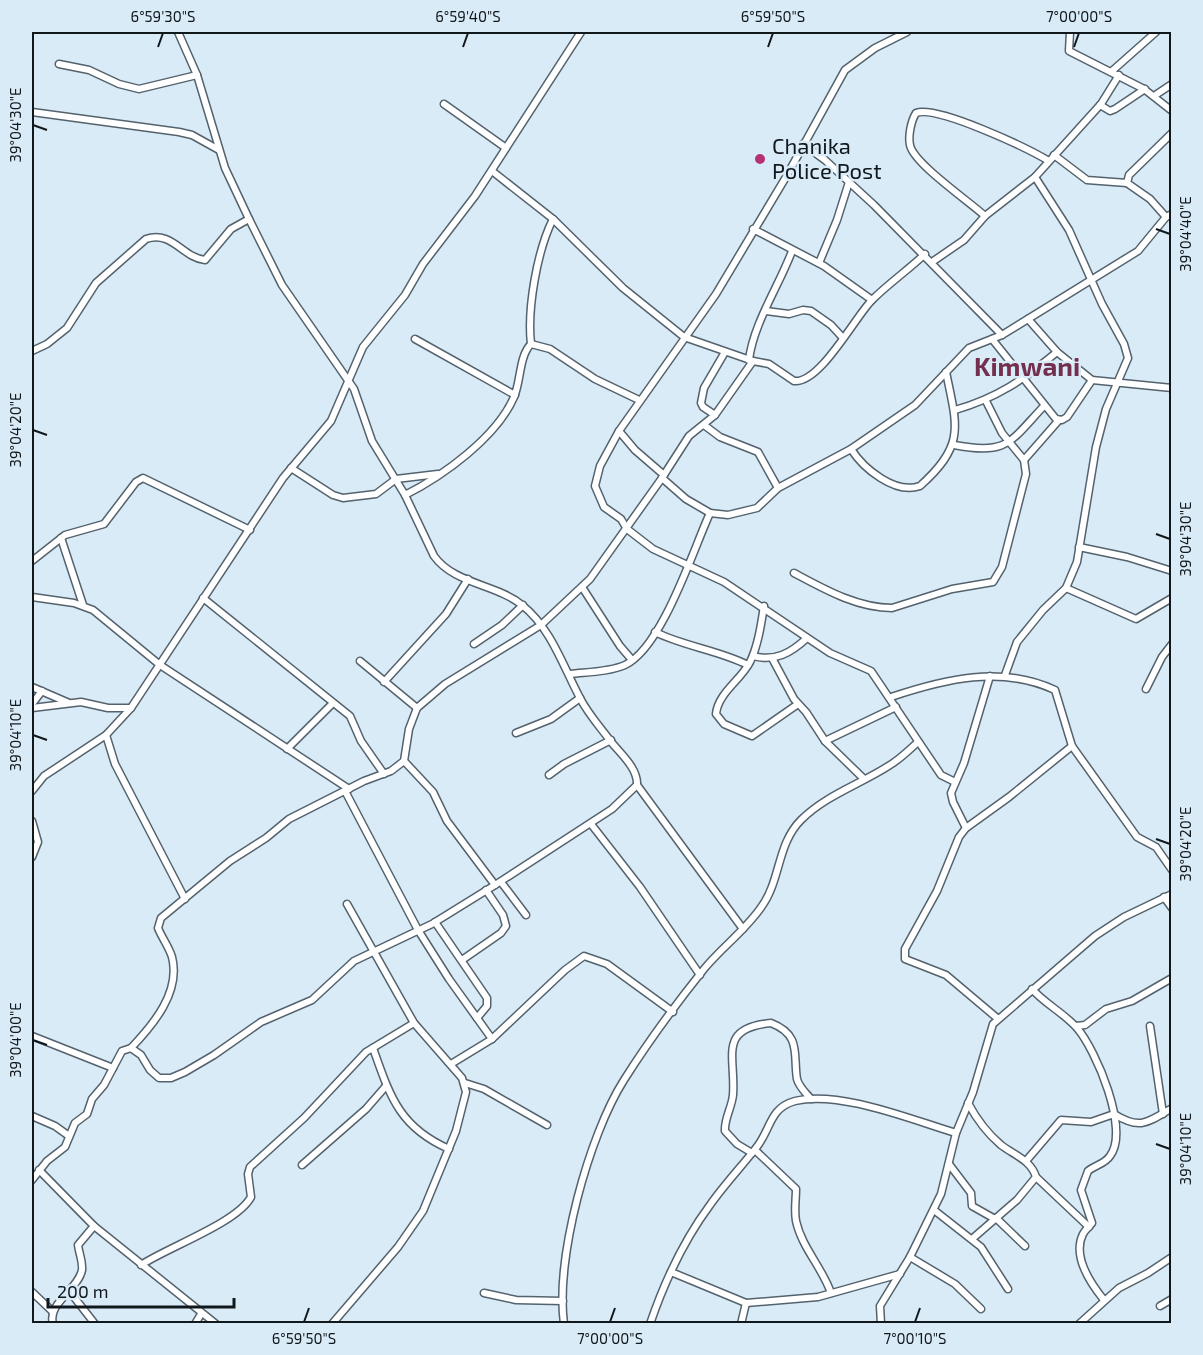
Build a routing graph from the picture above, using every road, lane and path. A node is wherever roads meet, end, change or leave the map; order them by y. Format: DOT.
graph roads {
  1 [pos="178,32"];
  2 [pos="581,32"];
  3 [pos="903,32"];
  4 [pos="1070,32"];
  5 [pos="1156,32"];
  6 [pos="59,64"];
  7 [pos="1115,73"];
  8 [pos="197,75"];
  9 [pos="1172,84"];
  10 [pos="1145,89"];
  11 [pos="1154,96"];
  12 [pos="444,104"];
  13 [pos="1100,105"];
  14 [pos="1172,111"];
  15 [pos="32,112"];
  16 [pos="1172,133"];
  17 [pos="803,144"];
  18 [pos="506,148"];
  19 [pos="219,150"];
  20 [pos="1054,155"];
  21 [pos="1049,161"];
  22 [pos="492,171"];
  23 [pos="1035,177"];
  24 [pos="849,182"];
  25 [pos="1127,183"];
  26 [pos="1169,215"];
  27 [pos="985,216"];
  28 [pos="249,219"];
  29 [pos="553,219"];
  30 [pos="753,229"];
  31 [pos="792,251"];
  32 [pos="925,254"];
  33 [pos="932,262"];
  34 [pos="819,263"];
  35 [pos="1092,279"];
  36 [pos="872,300"];
  37 [pos="766,311"];
  38 [pos="1028,319"];
  39 [pos="1002,335"];
  40 [pos="684,338"];
  41 [pos="843,338"];
  42 [pos="415,339"];
  43 [pos="992,339"];
  44 [pos="531,344"];
  45 [pos="32,351"];
  46 [pos="725,352"];
  47 [pos="1057,352"];
  48 [pos="751,360"];
  49 [pos="946,372"];
  50 [pos="348,379"];
  51 [pos="1023,380"];
  52 [pos="1092,380"];
  53 [pos="1117,382"];
  54 [pos="1172,388"];
  55 [pos="515,395"];
  56 [pos="639,400"];
  57 [pos="986,401"];
  58 [pos="1044,405"];
  59 [pos="955,410"];
  60 [pos="715,414"];
  61 [pos="1059,420"];
  62 [pos="704,426"];
  63 [pos="619,431"];
  64 [pos="1010,442"];
  65 [pos="954,444"];
  66 [pos="851,449"];
  67 [pos="1024,460"];
  68 [pos="291,468"];
  69 [pos="441,474"];
  70 [pos="663,477"];
  71 [pos="396,479"];
  72 [pos="778,488"];
  73 [pos="405,495"];
  74 [pos="710,513"];
  75 [pos="627,529"];
  76 [pos="250,531"];
  77 [pos="61,538"];
  78 [pos="1079,548"];
  79 [pos="32,561"];
  80 [pos="690,564"];
  81 [pos="1172,571"];
  82 [pos="794,573"];
  83 [pos="468,579"];
  84 [pos="582,587"];
  85 [pos="1066,588"];
  86 [pos="32,597"];
  87 [pos="204,597"];
  88 [pos="1172,598"];
  89 [pos="83,605"];
  90 [pos="523,605"];
  91 [pos="764,606"];
  92 [pos="541,625"];
  93 [pos="655,632"];
  94 [pos="807,638"];
  95 [pos="474,644"];
  96 [pos="1172,644"];
  97 [pos="753,656"];
  98 [pos="772,658"];
  99 [pos="632,660"];
  100 [pos="360,661"];
  101 [pos="160,665"];
  102 [pos="748,665"];
  103 [pos="570,674"];
  104 [pos="1005,675"];
  105 [pos="990,676"];
  106 [pos="384,682"];
  107 [pos="32,687"];
  108 [pos="1146,689"];
  109 [pos="42,691"];
  110 [pos="891,697"];
  111 [pos="580,698"];
  112 [pos="333,703"];
  113 [pos="70,704"];
  114 [pos="798,704"];
  115 [pos="32,706"];
  116 [pos="896,706"];
  117 [pos="131,708"];
  118 [pos="417,708"];
  119 [pos="516,733"];
  120 [pos="106,735"];
  121 [pos="611,741"];
  122 [pos="825,741"];
  123 [pos="918,742"];
  124 [pos="1072,746"];
  125 [pos="287,749"];
  126 [pos="404,761"];
  127 [pos="384,774"];
  128 [pos="549,775"];
  129 [pos="864,779"];
  130 [pos="955,782"];
  131 [pos="637,785"];
  132 [pos="347,790"];
  133 [pos="32,791"];
  134 [pos="32,821"];
  135 [pos="591,824"];
  136 [pos="966,828"];
  137 [pos="32,857"];
  138 [pos="1172,870"];
  139 [pos="498,884"];
  140 [pos="486,890"];
  141 [pos="1172,894"];
  142 [pos="1164,897"];
  143 [pos="185,899"];
  144 [pos="347,904"];
  145 [pos="1172,908"];
  146 [pos="526,915"];
  147 [pos="435,922"];
  148 [pos="743,929"];
  149 [pos="418,930"];
  150 [pos="373,951"];
  151 [pos="462,960"];
  152 [pos="700,975"];
  153 [pos="1172,978"];
  154 [pos="1032,989"];
  155 [pos="673,1012"];
  156 [pos="477,1018"];
  157 [pos="997,1018"];
  158 [pos="414,1023"];
  159 [pos="1076,1026"];
  160 [pos="1150,1026"];
  161 [pos="32,1036"];
  162 [pos="492,1039"];
  163 [pos="131,1048"];
  164 [pos="373,1048"];
  165 [pos="451,1064"];
  166 [pos="113,1068"];
  167 [pos="465,1083"];
  168 [pos="386,1086"];
  169 [pos="811,1099"];
  170 [pos="968,1103"];
  171 [pos="1172,1108"];
  172 [pos="1114,1114"];
  173 [pos="1163,1114"];
  174 [pos="32,1116"];
  175 [pos="548,1125"];
  176 [pos="956,1133"];
  177 [pos="69,1136"];
  178 [pos="449,1149"];
  179 [pos="754,1151"];
  180 [pos="1026,1161"];
  181 [pos="949,1164"];
  182 [pos="302,1165"];
  183 [pos="39,1170"];
  184 [pos="1036,1177"];
  185 [pos="32,1180"];
  186 [pos="934,1210"];
  187 [pos="996,1219"];
  188 [pos="94,1226"];
  189 [pos="1089,1227"];
  190 [pos="972,1239"];
  191 [pos="1025,1246"];
  192 [pos="910,1257"];
  193 [pos="1172,1257"];
  194 [pos="141,1266"];
  195 [pos="672,1272"];
  196 [pos="901,1274"];
  197 [pos="1008,1289"];
  198 [pos="32,1292"];
  199 [pos="70,1292"];
  200 [pos="484,1293"];
  201 [pos="831,1293"];
  202 [pos="1172,1299"];
  203 [pos="1104,1300"];
  204 [pos="563,1301"];
  205 [pos="746,1303"];
  206 [pos="1160,1306"];
  207 [pos="981,1309"];
  208 [pos="201,1314"];
  209 [pos="52,1317"];
  210 [pos="43,1323"];
  211 [pos="95,1323"];
  212 [pos="195,1323"];
  213 [pos="216,1323"];
  214 [pos="332,1323"];
  215 [pos="564,1323"];
  216 [pos="650,1323"];
  217 [pos="741,1323"];
  218 [pos="881,1323"];
  219 [pos="1079,1323"];
  1 -- 8 [label="street"];
  2 -- 18 [label="street"];
  3 -- 17 [label="street"];
  4 -- 7 [label="street"];
  5 -- 7 [label="street"];
  6 -- 8 [label="street"];
  7 -- 10 [label="street"];
  7 -- 13 [label="street"];
  8 -- 19 [label="street"];
  9 -- 11 [label="street"];
  10 -- 11 [label="street"];
  10 -- 13 [label="street"];
  11 -- 14 [label="street"];
  12 -- 18 [label="street"];
  13 -- 20 [label="street"];
  15 -- 19 [label="street"];
  16 -- 25 [label="street"];
  17 -- 24 [label="street"];
  17 -- 30 [label="street"];
  18 -- 22 [label="street"];
  19 -- 28 [label="street"];
  20 -- 21 [label="street"];
  20 -- 25 [label="street"];
  21 -- 23 [label="street"];
  21 -- 27 [label="street"];
  22 -- 29 [label="street"];
  22 -- 50 [label="street"];
  23 -- 27 [label="street"];
  23 -- 35 [label="street"];
  24 -- 32 [label="street"];
  24 -- 34 [label="street"];
  25 -- 26 [label="street"];
  26 -- 35 [label="street"];
  27 -- 33 [label="street"];
  28 -- 45 [label="street"];
  28 -- 50 [label="street"];
  29 -- 40 [label="street"];
  29 -- 44 [label="street"];
  30 -- 31 [label="street"];
  30 -- 40 [label="street"];
  31 -- 34 [label="street"];
  31 -- 37 [label="street"];
  32 -- 33 [label="street"];
  32 -- 36 [label="street"];
  33 -- 39 [label="street"];
  34 -- 36 [label="street"];
  35 -- 38 [label="street"];
  35 -- 53 [label="street"];
  36 -- 41 [label="street"];
  37 -- 41 [label="street"];
  37 -- 48 [label="street"];
  38 -- 39 [label="street"];
  38 -- 47 [label="street"];
  39 -- 43 [label="street"];
  40 -- 46 [label="street"];
  40 -- 56 [label="street"];
  41 -- 48 [label="street"];
  42 -- 55 [label="street"];
  43 -- 49 [label="street"];
  43 -- 51 [label="street"];
  44 -- 55 [label="street"];
  44 -- 56 [label="street"];
  46 -- 48 [label="street"];
  46 -- 60 [label="street"];
  47 -- 51 [label="street"];
  47 -- 52 [label="street"];
  48 -- 60 [label="street"];
  49 -- 59 [label="street"];
  49 -- 66 [label="street"];
  50 -- 68 [label="street"];
  50 -- 71 [label="street"];
  51 -- 57 [label="street"];
  51 -- 58 [label="street"];
  52 -- 53 [label="street"];
  52 -- 61 [label="street"];
  53 -- 54 [label="street"];
  53 -- 78 [label="street"];
  55 -- 69 [label="street"];
  56 -- 63 [label="street"];
  57 -- 59 [label="street"];
  57 -- 64 [label="street"];
  58 -- 61 [label="street"];
  58 -- 64 [label="street"];
  59 -- 65 [label="street"];
  60 -- 62 [label="street"];
  61 -- 67 [label="street"];
  62 -- 70 [label="street"];
  62 -- 72 [label="street"];
  63 -- 70 [label="street"];
  63 -- 75 [label="street"];
  64 -- 65 [label="street"];
  64 -- 67 [label="street"];
  65 -- 66 [label="street"];
  66 -- 72 [label="street"];
  67 -- 82 [label="street"];
  68 -- 71 [label="street"];
  68 -- 76 [label="street"];
  69 -- 71 [label="street"];
  69 -- 73 [label="street"];
  70 -- 74 [label="street"];
  70 -- 75 [label="street"];
  71 -- 73 [label="street"];
  72 -- 74 [label="street"];
  73 -- 83 [label="street"];
  74 -- 80 [label="street"];
  75 -- 80 [label="street"];
  75 -- 84 [label="street"];
  76 -- 77 [label="street"];
  76 -- 87 [label="street"];
  77 -- 79 [label="street"];
  77 -- 89 [label="street"];
  78 -- 81 [label="street"];
  78 -- 85 [label="street"];
  80 -- 91 [label="street"];
  80 -- 93 [label="street"];
  83 -- 90 [label="street"];
  83 -- 106 [label="street"];
  84 -- 92 [label="street"];
  84 -- 99 [label="street"];
  85 -- 88 [label="street"];
  85 -- 104 [label="street"];
  86 -- 89 [label="street"];
  87 -- 101 [label="street"];
  87 -- 112 [label="street"];
  89 -- 101 [label="street"];
  90 -- 92 [label="street"];
  90 -- 95 [label="street"];
  91 -- 94 [label="street"];
  91 -- 97 [label="street"];
  92 -- 103 [label="street"];
  92 -- 118 [label="street"];
  93 -- 99 [label="street"];
  93 -- 102 [label="street"];
  94 -- 98 [label="street"];
  94 -- 110 [label="street"];
  96 -- 108 [label="street"];
  97 -- 98 [label="street"];
  97 -- 102 [label="street"];
  98 -- 114 [label="street"];
  99 -- 103 [label="street"];
  100 -- 106 [label="street"];
  101 -- 117 [label="street"];
  101 -- 125 [label="street"];
  102 -- 114 [label="street"];
  103 -- 111 [label="street"];
  104 -- 105 [label="street"];
  104 -- 124 [label="street"];
  105 -- 110 [label="street"];
  105 -- 130 [label="street"];
  106 -- 118 [label="street"];
  107 -- 109 [label="street"];
  109 -- 113 [label="street"];
  109 -- 115 [label="street"];
  110 -- 116 [label="street"];
  111 -- 119 [label="street"];
  111 -- 121 [label="street"];
  112 -- 125 [label="street"];
  112 -- 127 [label="street"];
  113 -- 115 [label="street"];
  113 -- 117 [label="street"];
  114 -- 122 [label="street"];
  116 -- 122 [label="street"];
  116 -- 123 [label="street"];
  117 -- 120 [label="street"];
  118 -- 126 [label="street"];
  120 -- 133 [label="street"];
  120 -- 143 [label="street"];
  121 -- 128 [label="street"];
  121 -- 131 [label="street"];
  122 -- 129 [label="street"];
  123 -- 129 [label="street"];
  123 -- 130 [label="street"];
  124 -- 136 [label="street"];
  124 -- 138 [label="street"];
  125 -- 132 [label="street"];
  126 -- 127 [label="street"];
  126 -- 139 [label="street"];
  127 -- 132 [label="street"];
  129 -- 148 [label="street"];
  130 -- 136 [label="street"];
  131 -- 135 [label="street"];
  131 -- 148 [label="street"];
  132 -- 143 [label="street"];
  132 -- 149 [label="street"];
  134 -- 137 [label="street"];
  135 -- 139 [label="street"];
  135 -- 152 [label="street"];
  136 -- 157 [label="street"];
  139 -- 140 [label="street"];
  139 -- 146 [label="street"];
  140 -- 147 [label="street"];
  140 -- 151 [label="street"];
  141 -- 142 [label="street"];
  142 -- 145 [label="street"];
  142 -- 154 [label="street"];
  143 -- 163 [label="street"];
  144 -- 150 [label="street"];
  147 -- 149 [label="street"];
  147 -- 151 [label="street"];
  148 -- 152 [label="street"];
  149 -- 150 [label="street"];
  149 -- 156 [label="street"];
  150 -- 158 [label="street"];
  150 -- 163 [label="street"];
  151 -- 156 [label="street"];
  152 -- 155 [label="street"];
  153 -- 159 [label="street"];
  154 -- 157 [label="street"];
  154 -- 159 [label="street"];
  155 -- 162 [label="street"];
  155 -- 204 [label="street"];
  156 -- 162 [label="street"];
  157 -- 170 [label="street"];
  158 -- 164 [label="street"];
  158 -- 165 [label="street"];
  159 -- 172 [label="street"];
  160 -- 173 [label="street"];
  161 -- 166 [label="street"];
  162 -- 165 [label="street"];
  163 -- 166 [label="street"];
  164 -- 168 [label="street"];
  164 -- 194 [label="street"];
  165 -- 167 [label="street"];
  166 -- 177 [label="street"];
  167 -- 175 [label="street"];
  167 -- 178 [label="street"];
  168 -- 178 [label="street"];
  168 -- 182 [label="street"];
  169 -- 176 [label="street"];
  169 -- 179 [label="street"];
  169 -- 179 [label="street"];
  170 -- 176 [label="street"];
  170 -- 180 [label="street"];
  171 -- 173 [label="street"];
  172 -- 173 [label="street"];
  172 -- 180 [label="street"];
  172 -- 189 [label="street"];
  174 -- 177 [label="street"];
  176 -- 181 [label="street"];
  177 -- 183 [label="street"];
  178 -- 214 [label="street"];
  179 -- 195 [label="street"];
  179 -- 201 [label="street"];
  180 -- 184 [label="street"];
  181 -- 186 [label="street"];
  181 -- 187 [label="street"];
  183 -- 185 [label="street"];
  183 -- 188 [label="street"];
  184 -- 187 [label="street"];
  184 -- 189 [label="street"];
  186 -- 190 [label="street"];
  186 -- 192 [label="street"];
  187 -- 190 [label="street"];
  187 -- 191 [label="street"];
  188 -- 194 [label="street"];
  188 -- 199 [label="street"];
  189 -- 203 [label="street"];
  190 -- 197 [label="street"];
  192 -- 196 [label="street"];
  192 -- 207 [label="street"];
  193 -- 203 [label="street"];
  194 -- 208 [label="street"];
  195 -- 205 [label="street"];
  195 -- 216 [label="street"];
  196 -- 201 [label="street"];
  196 -- 218 [label="street"];
  198 -- 209 [label="street"];
  199 -- 209 [label="street"];
  199 -- 211 [label="street"];
  200 -- 204 [label="street"];
  201 -- 205 [label="street"];
  202 -- 206 [label="street"];
  203 -- 219 [label="street"];
  204 -- 215 [label="street"];
  205 -- 217 [label="street"];
  208 -- 212 [label="street"];
  208 -- 213 [label="street"];
  209 -- 210 [label="street"];
}
